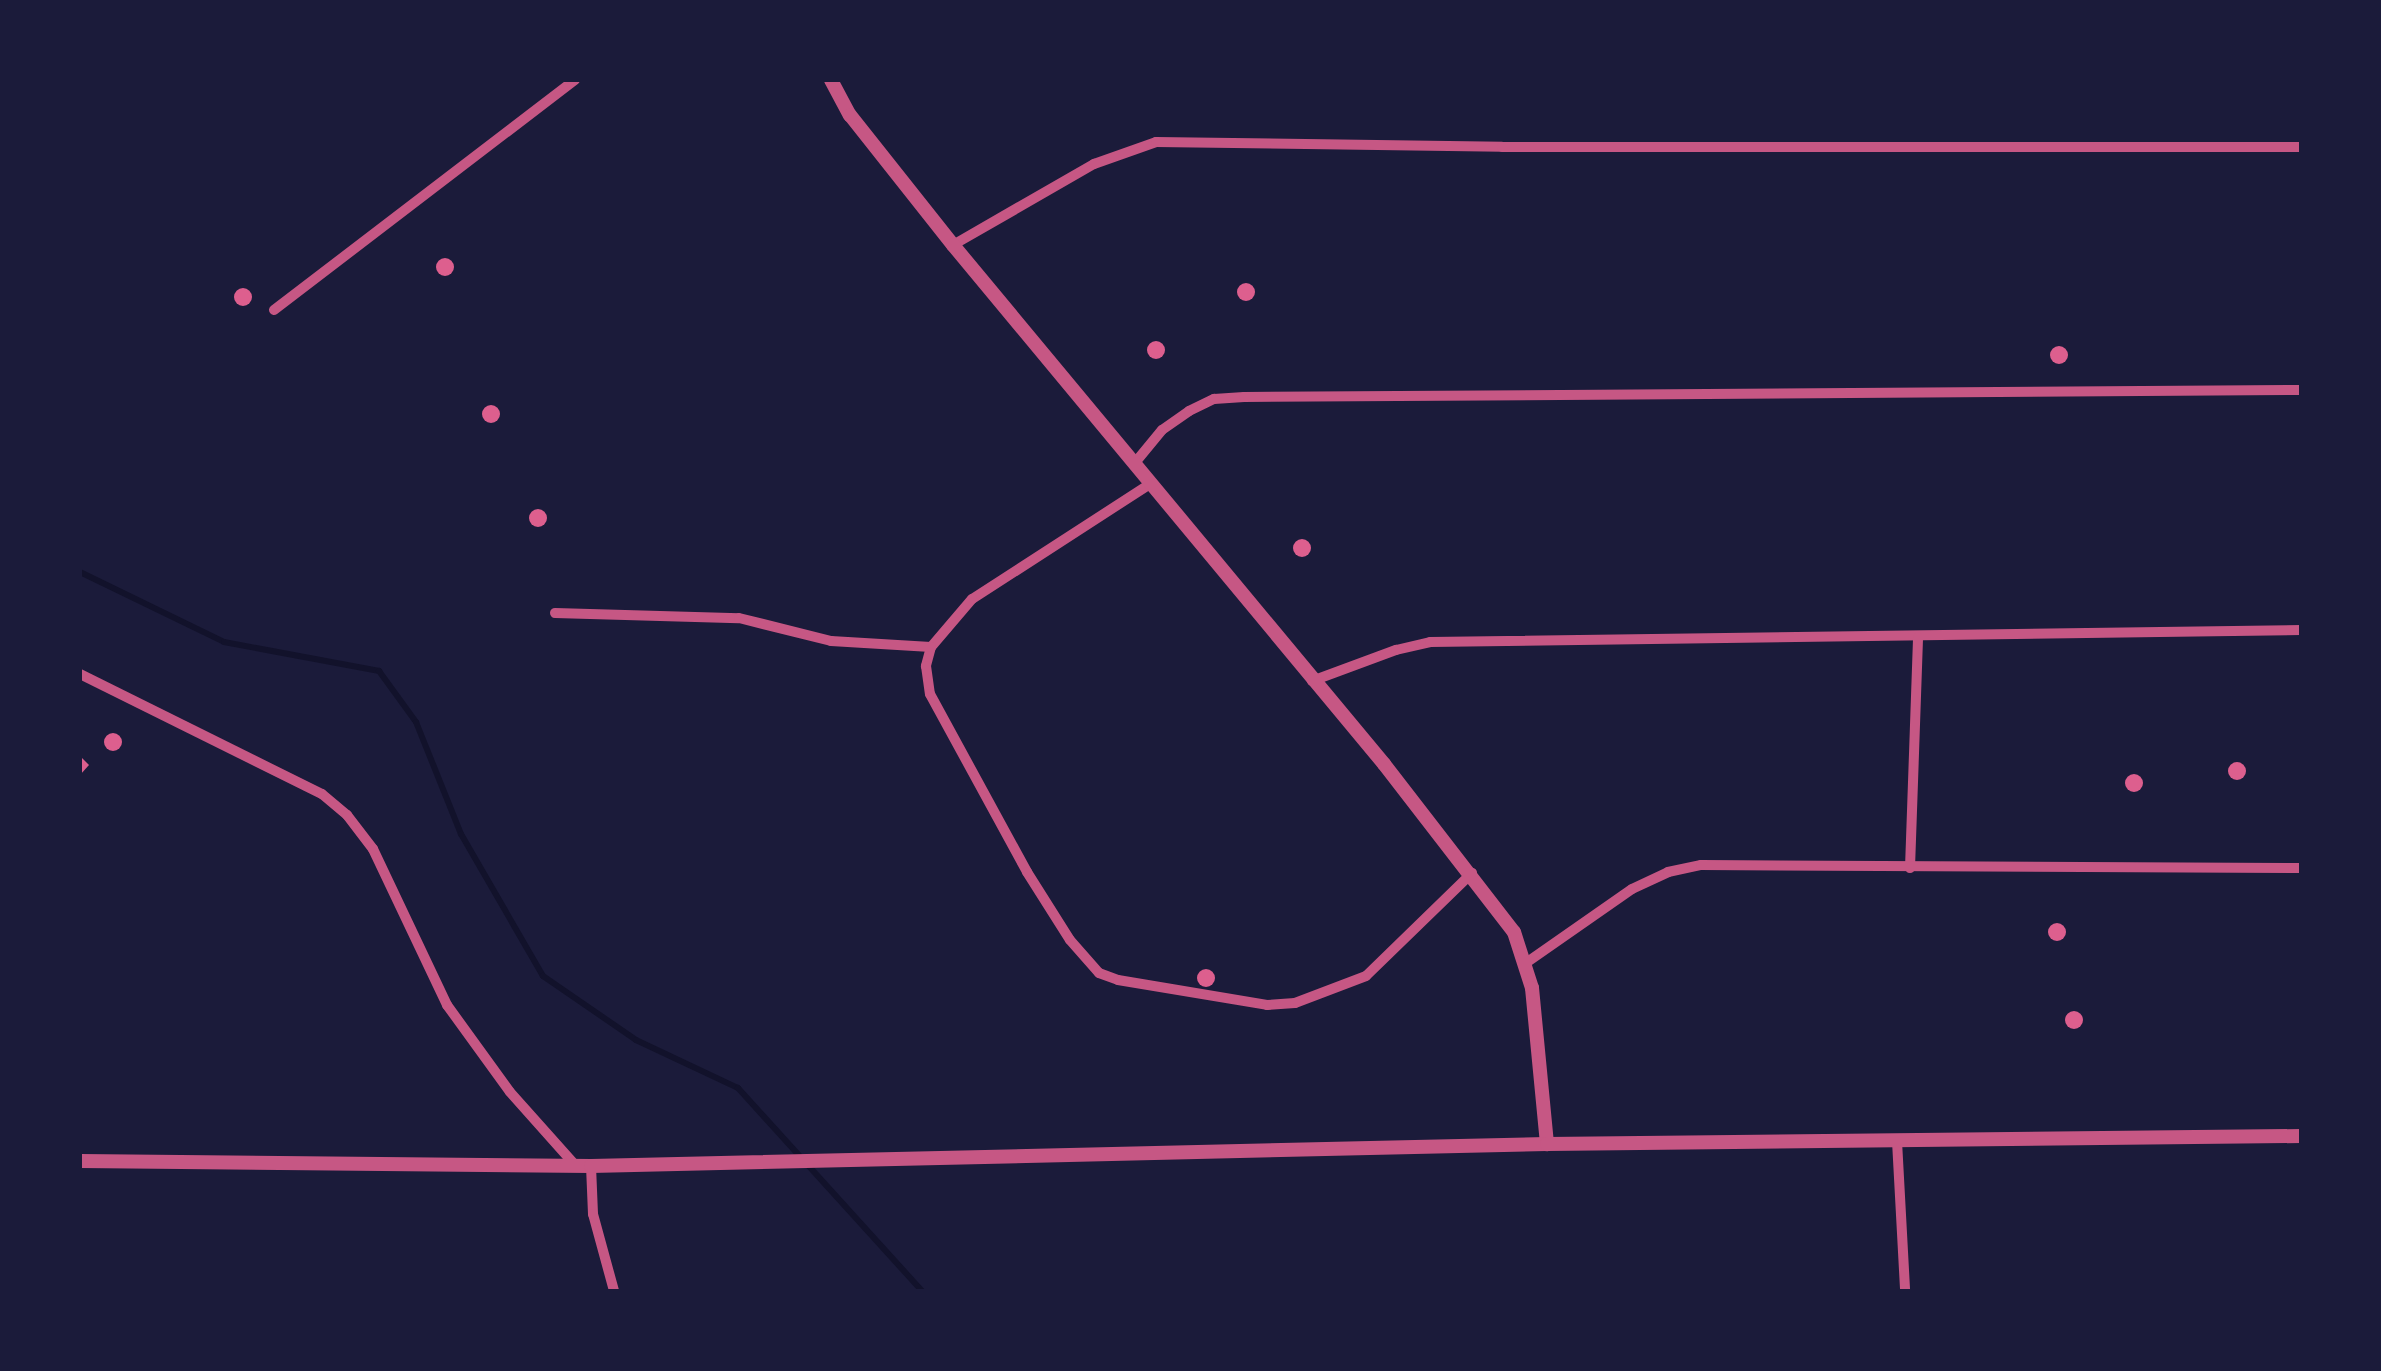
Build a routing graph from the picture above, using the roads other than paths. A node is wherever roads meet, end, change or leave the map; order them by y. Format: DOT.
graph roads {
  1 [pos="574,80"];
  2 [pos="831,80"];
  3 [pos="2301,147"];
  4 [pos="953,245"];
  5 [pos="274,310"];
  6 [pos="2301,390"];
  7 [pos="1134,464"];
  8 [pos="1150,484"];
  9 [pos="555,613"];
  10 [pos="2301,630"];
  11 [pos="1918,637"];
  12 [pos="931,648"];
  13 [pos="80,674"];
  14 [pos="1312,681"];
  15 [pos="1910,868"];
  16 [pos="2301,868"];
  17 [pos="1472,873"];
  18 [pos="1526,963"];
  19 [pos="2301,1136"];
  20 [pos="1897,1141"];
  21 [pos="1547,1144"];
  22 [pos="80,1161"];
  23 [pos="583,1165"];
  24 [pos="614,1291"];
  25 [pos="1905,1291"];
  1 -- 5 [label="street"];
  2 -- 4 [label="street"];
  3 -- 4 [label="street"];
  4 -- 7 [label="street"];
  6 -- 7 [label="street"];
  7 -- 8 [label="street"];
  8 -- 12 [label="street"];
  8 -- 14 [label="street"];
  9 -- 12 [label="street"];
  10 -- 11 [label="street"];
  11 -- 14 [label="street"];
  11 -- 15 [label="street"];
  12 -- 17 [label="street"];
  13 -- 23 [label="street"];
  14 -- 17 [label="street"];
  15 -- 16 [label="street"];
  15 -- 18 [label="street"];
  17 -- 18 [label="street"];
  18 -- 21 [label="street"];
  19 -- 20 [label="street"];
  20 -- 21 [label="street"];
  20 -- 25 [label="street"];
  21 -- 23 [label="street"];
  22 -- 23 [label="street"];
  23 -- 24 [label="street"];
}
